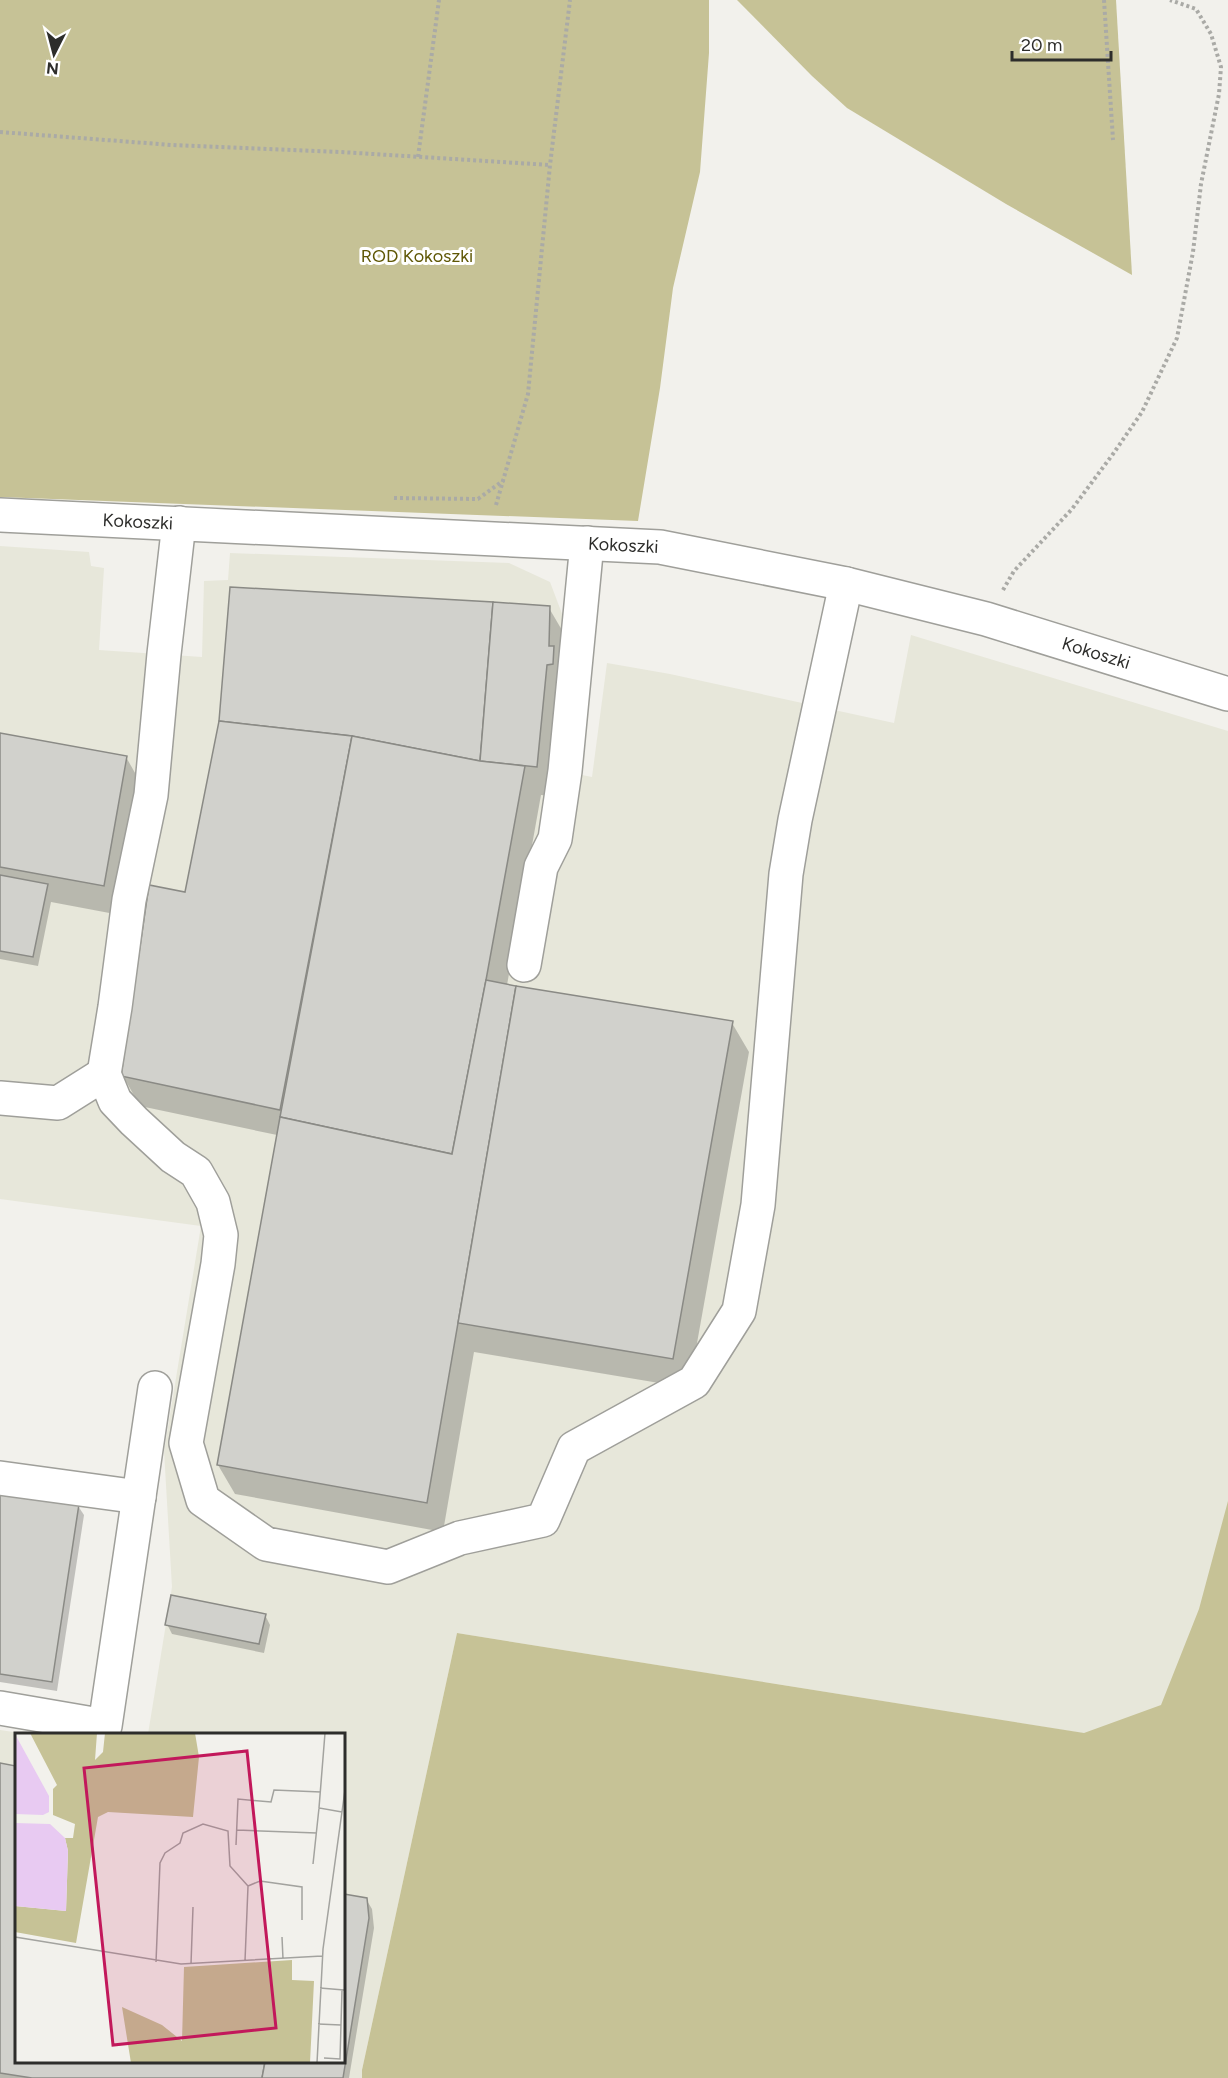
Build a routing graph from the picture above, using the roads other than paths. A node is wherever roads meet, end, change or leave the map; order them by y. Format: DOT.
graph roads {
  1 [pos="0,514"];
  2 [pos="179,523"];
  3 [pos="587,543"];
  4 [pos="846,584"];
  5 [pos="1228,694"];
  6 [pos="524,965"];
  7 [pos="104,1074"];
  8 [pos="0,1098"];
  9 [pos="155,1388"];
  10 [pos="0,1478"];
  11 [pos="139,1497"];
  12 [pos="0,1708"];
  1 -- 2 [label="street, Kokoszki"];
  2 -- 3 [label="street, Kokoszki"];
  2 -- 7 [label="street"];
  3 -- 4 [label="street, Kokoszki"];
  3 -- 6 [label="street"];
  4 -- 5 [label="street, Kokoszki"];
  4 -- 7 [label="street"];
  7 -- 8 [label="street"];
  9 -- 11 [label="street"];
  10 -- 11 [label="street"];
  11 -- 12 [label="street"];
}
